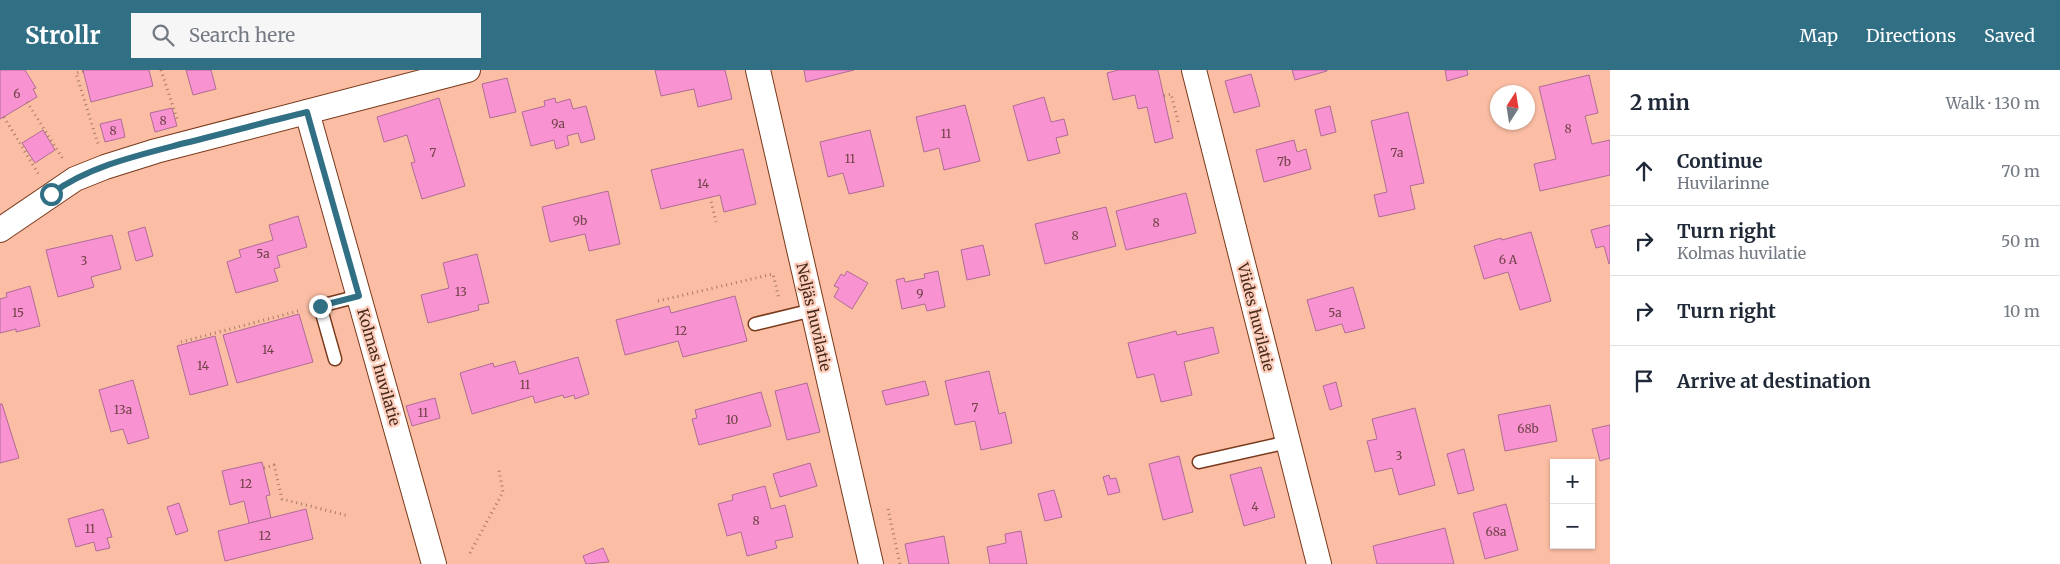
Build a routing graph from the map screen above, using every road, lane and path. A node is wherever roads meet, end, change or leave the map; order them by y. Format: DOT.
graph roads {
  1 [pos="161,70"];
  2 [pos="468,70"];
  3 [pos="758,70"];
  4 [pos="1194,70"];
  5 [pos="83,71"];
  6 [pos="1164,96"];
  7 [pos="27,102"];
  8 [pos="307,112"];
  9 [pos="4,117"];
  10 [pos="1179,125"];
  11 [pos="184,143"];
  12 [pos="105,166"];
  13 [pos="75,179"];
  14 [pos="51,194"];
  15 [pos="710,197"];
  16 [pos="716,222"];
  17 [pos="0,230"];
  18 [pos="359,296"];
  19 [pos="658,301"];
  20 [pos="320,306"];
  21 [pos="813,310"];
  22 [pos="784,317"];
  23 [pos="755,324"];
  24 [pos="181,342"];
  25 [pos="335,360"];
  26 [pos="1288,442"];
  27 [pos="1199,462"];
  28 [pos="264,468"];
  29 [pos="499,470"];
  30 [pos="888,509"];
  31 [pos="349,516"];
  32 [pos="470,553"];
  33 [pos="434,564"];
  34 [pos="871,564"];
  35 [pos="900,564"];
  36 [pos="1319,564"];
  1 -- 11 [label="path"];
  2 -- 8 [label="street"];
  3 -- 21 [label="street, Neljäs huvilatie"];
  4 -- 26 [label="street, Viides huvilatie"];
  5 -- 12 [label="path"];
  6 -- 10 [label="path"];
  7 -- 13 [label="path"];
  8 -- 11 [label="street"];
  8 -- 18 [label="street, Kolmas huvilatie"];
  9 -- 14 [label="path"];
  11 -- 12 [label="street"];
  12 -- 13 [label="street"];
  13 -- 14 [label="street"];
  14 -- 17 [label="street"];
  15 -- 16 [label="path"];
  18 -- 20 [label="lane"];
  18 -- 33 [label="street, Kolmas huvilatie"];
  19 -- 22 [label="path"];
  20 -- 24 [label="path"];
  20 -- 25 [label="lane"];
  21 -- 22 [label="lane"];
  21 -- 34 [label="street, Neljäs huvilatie"];
  22 -- 23 [label="lane"];
  26 -- 27 [label="lane"];
  26 -- 36 [label="street, Viides huvilatie"];
  28 -- 31 [label="path"];
  29 -- 32 [label="path"];
  30 -- 35 [label="path"];
}
